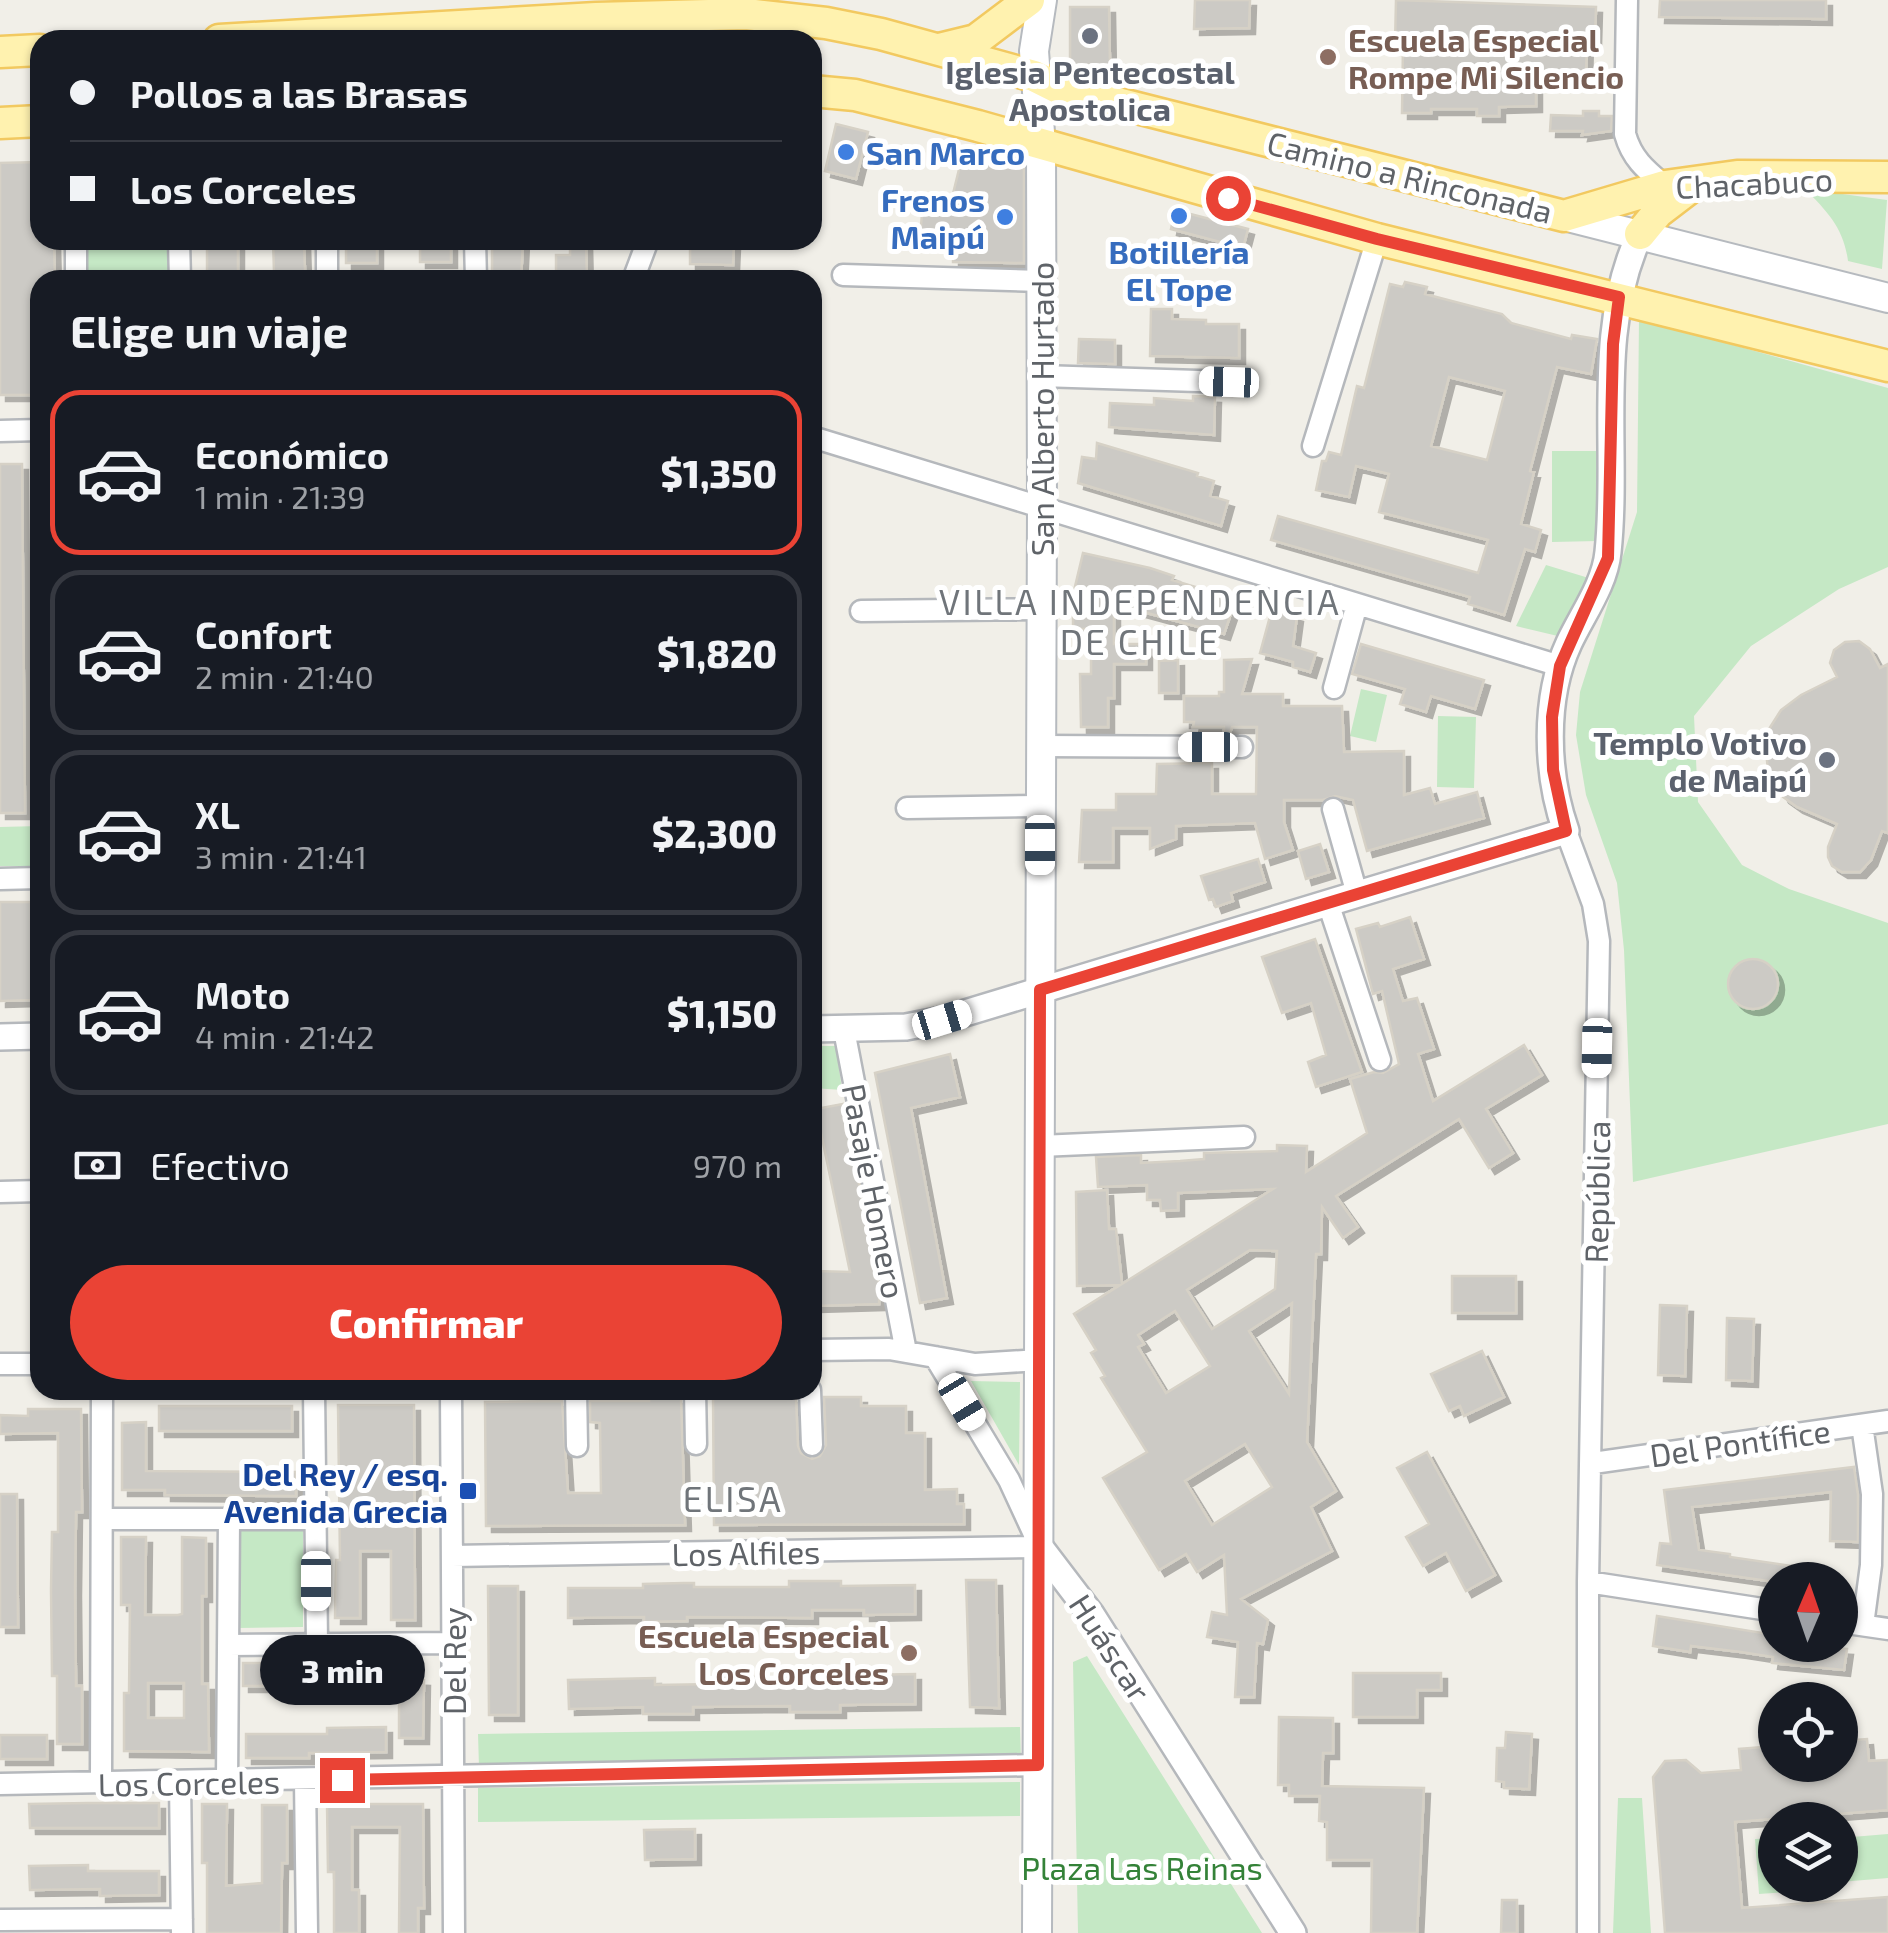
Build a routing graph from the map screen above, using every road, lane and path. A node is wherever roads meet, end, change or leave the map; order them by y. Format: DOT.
graph roads {
  1 [pos="1029,0"];
  2 [pos="1042,0"];
  3 [pos="1627,0"];
  4 [pos="403,30"];
  5 [pos="30,50"];
  6 [pos="936,50"];
  7 [pos="0,52"];
  8 [pos="1034,76"];
  9 [pos="822,92"];
  10 [pos="30,121"];
  11 [pos="0,123"];
  12 [pos="1041,146"];
  13 [pos="1888,177"];
  14 [pos="1698,182"];
  15 [pos="1665,186"];
  16 [pos="1564,216"];
  17 [pos="1640,234"];
  18 [pos="1377,239"];
  19 [pos="843,275"];
  20 [pos="1041,280"];
  21 [pos="1619,297"];
  22 [pos="1888,298"];
  23 [pos="1888,366"];
  24 [pos="1041,376"];
  25 [pos="1229,382"];
  26 [pos="30,430"];
  27 [pos="0,431"];
  28 [pos="822,440"];
  29 [pos="1313,446"];
  30 [pos="1042,507"];
  31 [pos="1357,604"];
  32 [pos="1040,609"];
  33 [pos="861,610"];
  34 [pos="1560,666"];
  35 [pos="1334,688"];
  36 [pos="1040,746"];
  37 [pos="1242,747"];
  38 [pos="1040,806"];
  39 [pos="907,808"];
  40 [pos="1332,809"];
  41 [pos="1566,831"];
  42 [pos="30,878"];
  43 [pos="0,879"];
  44 [pos="1358,894"];
  45 [pos="1328,903"];
  46 [pos="1040,990"];
  47 [pos="822,1030"];
  48 [pos="844,1030"];
  49 [pos="30,1036"];
  50 [pos="0,1037"];
  51 [pos="1380,1060"];
  52 [pos="1244,1138"];
  53 [pos="1040,1146"];
  54 [pos="30,1191"];
  55 [pos="0,1192"];
  56 [pos="822,1350"];
  57 [pos="906,1352"];
  58 [pos="935,1357"];
  59 [pos="1040,1360"];
  60 [pos="0,1364"];
  61 [pos="30,1364"];
  62 [pos="102,1400"];
  63 [pos="314,1400"];
  64 [pos="451,1400"];
  65 [pos="576,1400"];
  66 [pos="695,1400"];
  67 [pos="810,1400"];
  68 [pos="1888,1421"];
  69 [pos="1862,1424"];
  70 [pos="696,1444"];
  71 [pos="812,1445"];
  72 [pos="577,1446"];
  73 [pos="1593,1463"];
  74 [pos="102,1519"];
  75 [pos="229,1519"];
  76 [pos="315,1519"];
  77 [pos="1040,1547"];
  78 [pos="452,1556"];
  79 [pos="1588,1582"];
  80 [pos="1758,1609"];
  81 [pos="1858,1624"];
  82 [pos="1863,1625"];
  83 [pos="1888,1630"];
  84 [pos="452,1643"];
  85 [pos="228,1644"];
  86 [pos="316,1644"];
  87 [pos="1038,1765"];
  88 [pos="453,1778"];
  89 [pos="305,1780"];
  90 [pos="228,1781"];
  91 [pos="180,1782"];
  92 [pos="102,1783"];
  93 [pos="0,1784"];
  94 [pos="0,1920"];
  95 [pos="95,1926"];
  96 [pos="182,1926"];
  97 [pos="307,1933"];
  98 [pos="454,1933"];
  99 [pos="1037,1933"];
  100 [pos="1293,1933"];
  101 [pos="1588,1933"];
  1 -- 6 [label="main road"];
  2 -- 8 [label="main road, San Alberto Hurtado"];
  3 -- 15 [label="street"];
  4 -- 6 [label="main road, Camino a Rinconada"];
  5 -- 7 [label="main road"];
  6 -- 8 [label="main road, Camino a Rinconada"];
  8 -- 12 [label="main road, San Alberto Hurtado"];
  8 -- 16 [label="main road, Camino a Rinconada"];
  9 -- 12 [label="main road, Camino a Rinconada"];
  10 -- 11 [label="main road"];
  12 -- 18 [label="main road, Camino a Rinconada"];
  12 -- 20 [label="main road, San Alberto Hurtado"];
  13 -- 14 [label="main road, Chacabuco"];
  14 -- 15 [label="main road, Chacabuco"];
  14 -- 17 [label="main road"];
  15 -- 16 [label="main road, Chacabuco"];
  16 -- 17 [label="main road, Camino a Rinconada"];
  17 -- 21 [label="street, República"];
  17 -- 22 [label="main road, Camino a Rinconada"];
  18 -- 21 [label="main road, Camino a Rinconada"];
  18 -- 29 [label="street"];
  19 -- 20 [label="street"];
  20 -- 24 [label="main road, San Alberto Hurtado"];
  21 -- 23 [label="main road, Camino a Rinconada"];
  21 -- 34 [label="street, República"];
  24 -- 25 [label="street"];
  24 -- 30 [label="main road, San Alberto Hurtado"];
  26 -- 27 [label="street"];
  28 -- 30 [label="street"];
  30 -- 31 [label="street"];
  30 -- 32 [label="main road, San Alberto Hurtado"];
  31 -- 34 [label="street"];
  31 -- 35 [label="street"];
  32 -- 33 [label="street"];
  32 -- 36 [label="main road, San Alberto Hurtado"];
  34 -- 41 [label="street, República"];
  36 -- 37 [label="street"];
  36 -- 38 [label="main road, San Alberto Hurtado"];
  38 -- 39 [label="street"];
  38 -- 46 [label="main road, San Alberto Hurtado"];
  40 -- 44 [label="street"];
  41 -- 44 [label="street"];
  41 -- 73 [label="street, República"];
  42 -- 43 [label="street"];
  44 -- 45 [label="street"];
  45 -- 46 [label="street"];
  45 -- 51 [label="street"];
  46 -- 48 [label="street"];
  46 -- 53 [label="main road, San Alberto Hurtado"];
  47 -- 48 [label="street"];
  48 -- 57 [label="street, Pasaje Homero"];
  49 -- 50 [label="street"];
  52 -- 53 [label="street"];
  53 -- 59 [label="main road, San Alberto Hurtado"];
  54 -- 55 [label="street"];
  56 -- 57 [label="street"];
  57 -- 58 [label="street"];
  58 -- 59 [label="street"];
  58 -- 77 [label="street, Huáscar"];
  59 -- 77 [label="main road, San Alberto Hurtado"];
  60 -- 61 [label="street"];
  62 -- 74 [label="street"];
  63 -- 76 [label="street"];
  64 -- 78 [label="street, Del Rey"];
  65 -- 72 [label="street"];
  66 -- 70 [label="street"];
  67 -- 71 [label="street"];
  68 -- 69 [label="street, Del Pontífice"];
  69 -- 73 [label="street, Del Pontífice"];
  69 -- 82 [label="street"];
  73 -- 79 [label="street, República"];
  74 -- 75 [label="street"];
  74 -- 92 [label="street"];
  75 -- 76 [label="street"];
  75 -- 85 [label="street"];
  76 -- 86 [label="street"];
  77 -- 78 [label="street, Los Alfiles"];
  77 -- 87 [label="main road, San Alberto Hurtado"];
  77 -- 100 [label="street, Huáscar"];
  78 -- 84 [label="street, Del Rey"];
  79 -- 80 [label="street"];
  79 -- 101 [label="street, República"];
  81 -- 82 [label="street"];
  82 -- 83 [label="street"];
  84 -- 86 [label="street"];
  84 -- 88 [label="street, Del Rey"];
  85 -- 86 [label="street"];
  85 -- 90 [label="street"];
  87 -- 88 [label="street, Los Corceles"];
  87 -- 99 [label="main road, San Alberto Hurtado"];
  88 -- 89 [label="street, Los Corceles"];
  88 -- 98 [label="street, Del Rey"];
  89 -- 90 [label="street, Los Corceles"];
  89 -- 97 [label="street"];
  90 -- 91 [label="street, Los Corceles"];
  91 -- 92 [label="street, Los Corceles"];
  91 -- 96 [label="street"];
  92 -- 93 [label="street, Los Corceles"];
  94 -- 95 [label="street"];
  95 -- 96 [label="street"];
}
